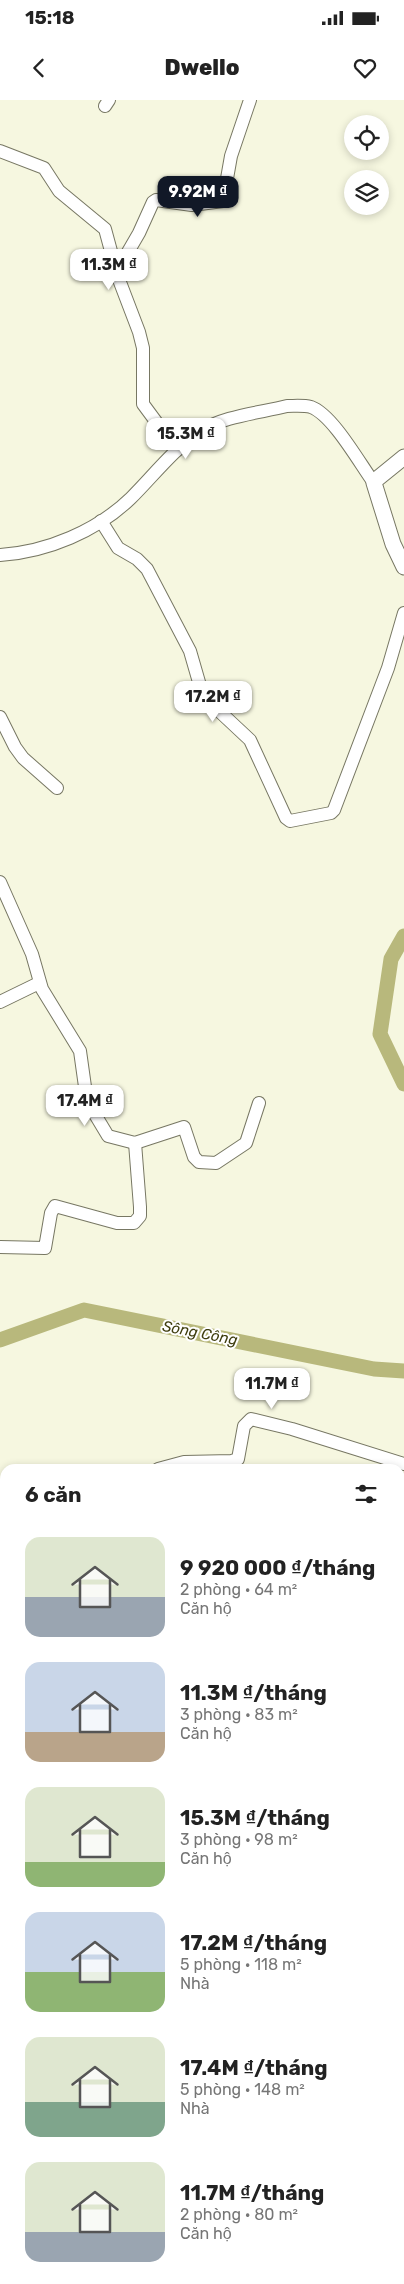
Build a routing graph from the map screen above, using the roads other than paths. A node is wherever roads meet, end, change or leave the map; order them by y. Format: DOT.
graph roads {
  1 [pos="250,100"];
  2 [pos="0,151"];
  3 [pos="117,271"];
  4 [pos="177,450"];
  5 [pos="404,457"];
  6 [pos="374,483"];
  7 [pos="100,521"];
  8 [pos="0,556"];
  9 [pos="404,567"];
  10 [pos="404,613"];
  11 [pos="0,717"];
  12 [pos="57,788"];
  13 [pos="0,882"];
  14 [pos="39,983"];
  15 [pos="0,1002"];
  16 [pos="259,1103"];
  17 [pos="134,1143"];
  18 [pos="0,1247"];
  19 [pos="177,1464"];
  20 [pos="404,1464"];
  1 -- 3 [label="street"];
  2 -- 3 [label="street"];
  3 -- 4 [label="street"];
  4 -- 6 [label="street"];
  4 -- 7 [label="street"];
  5 -- 6 [label="main road"];
  6 -- 9 [label="main road"];
  7 -- 8 [label="street"];
  7 -- 10 [label="street"];
  11 -- 12 [label="street"];
  13 -- 14 [label="street"];
  14 -- 15 [label="street"];
  14 -- 17 [label="street"];
  16 -- 17 [label="street"];
  17 -- 18 [label="street"];
  19 -- 20 [label="street"];
}
